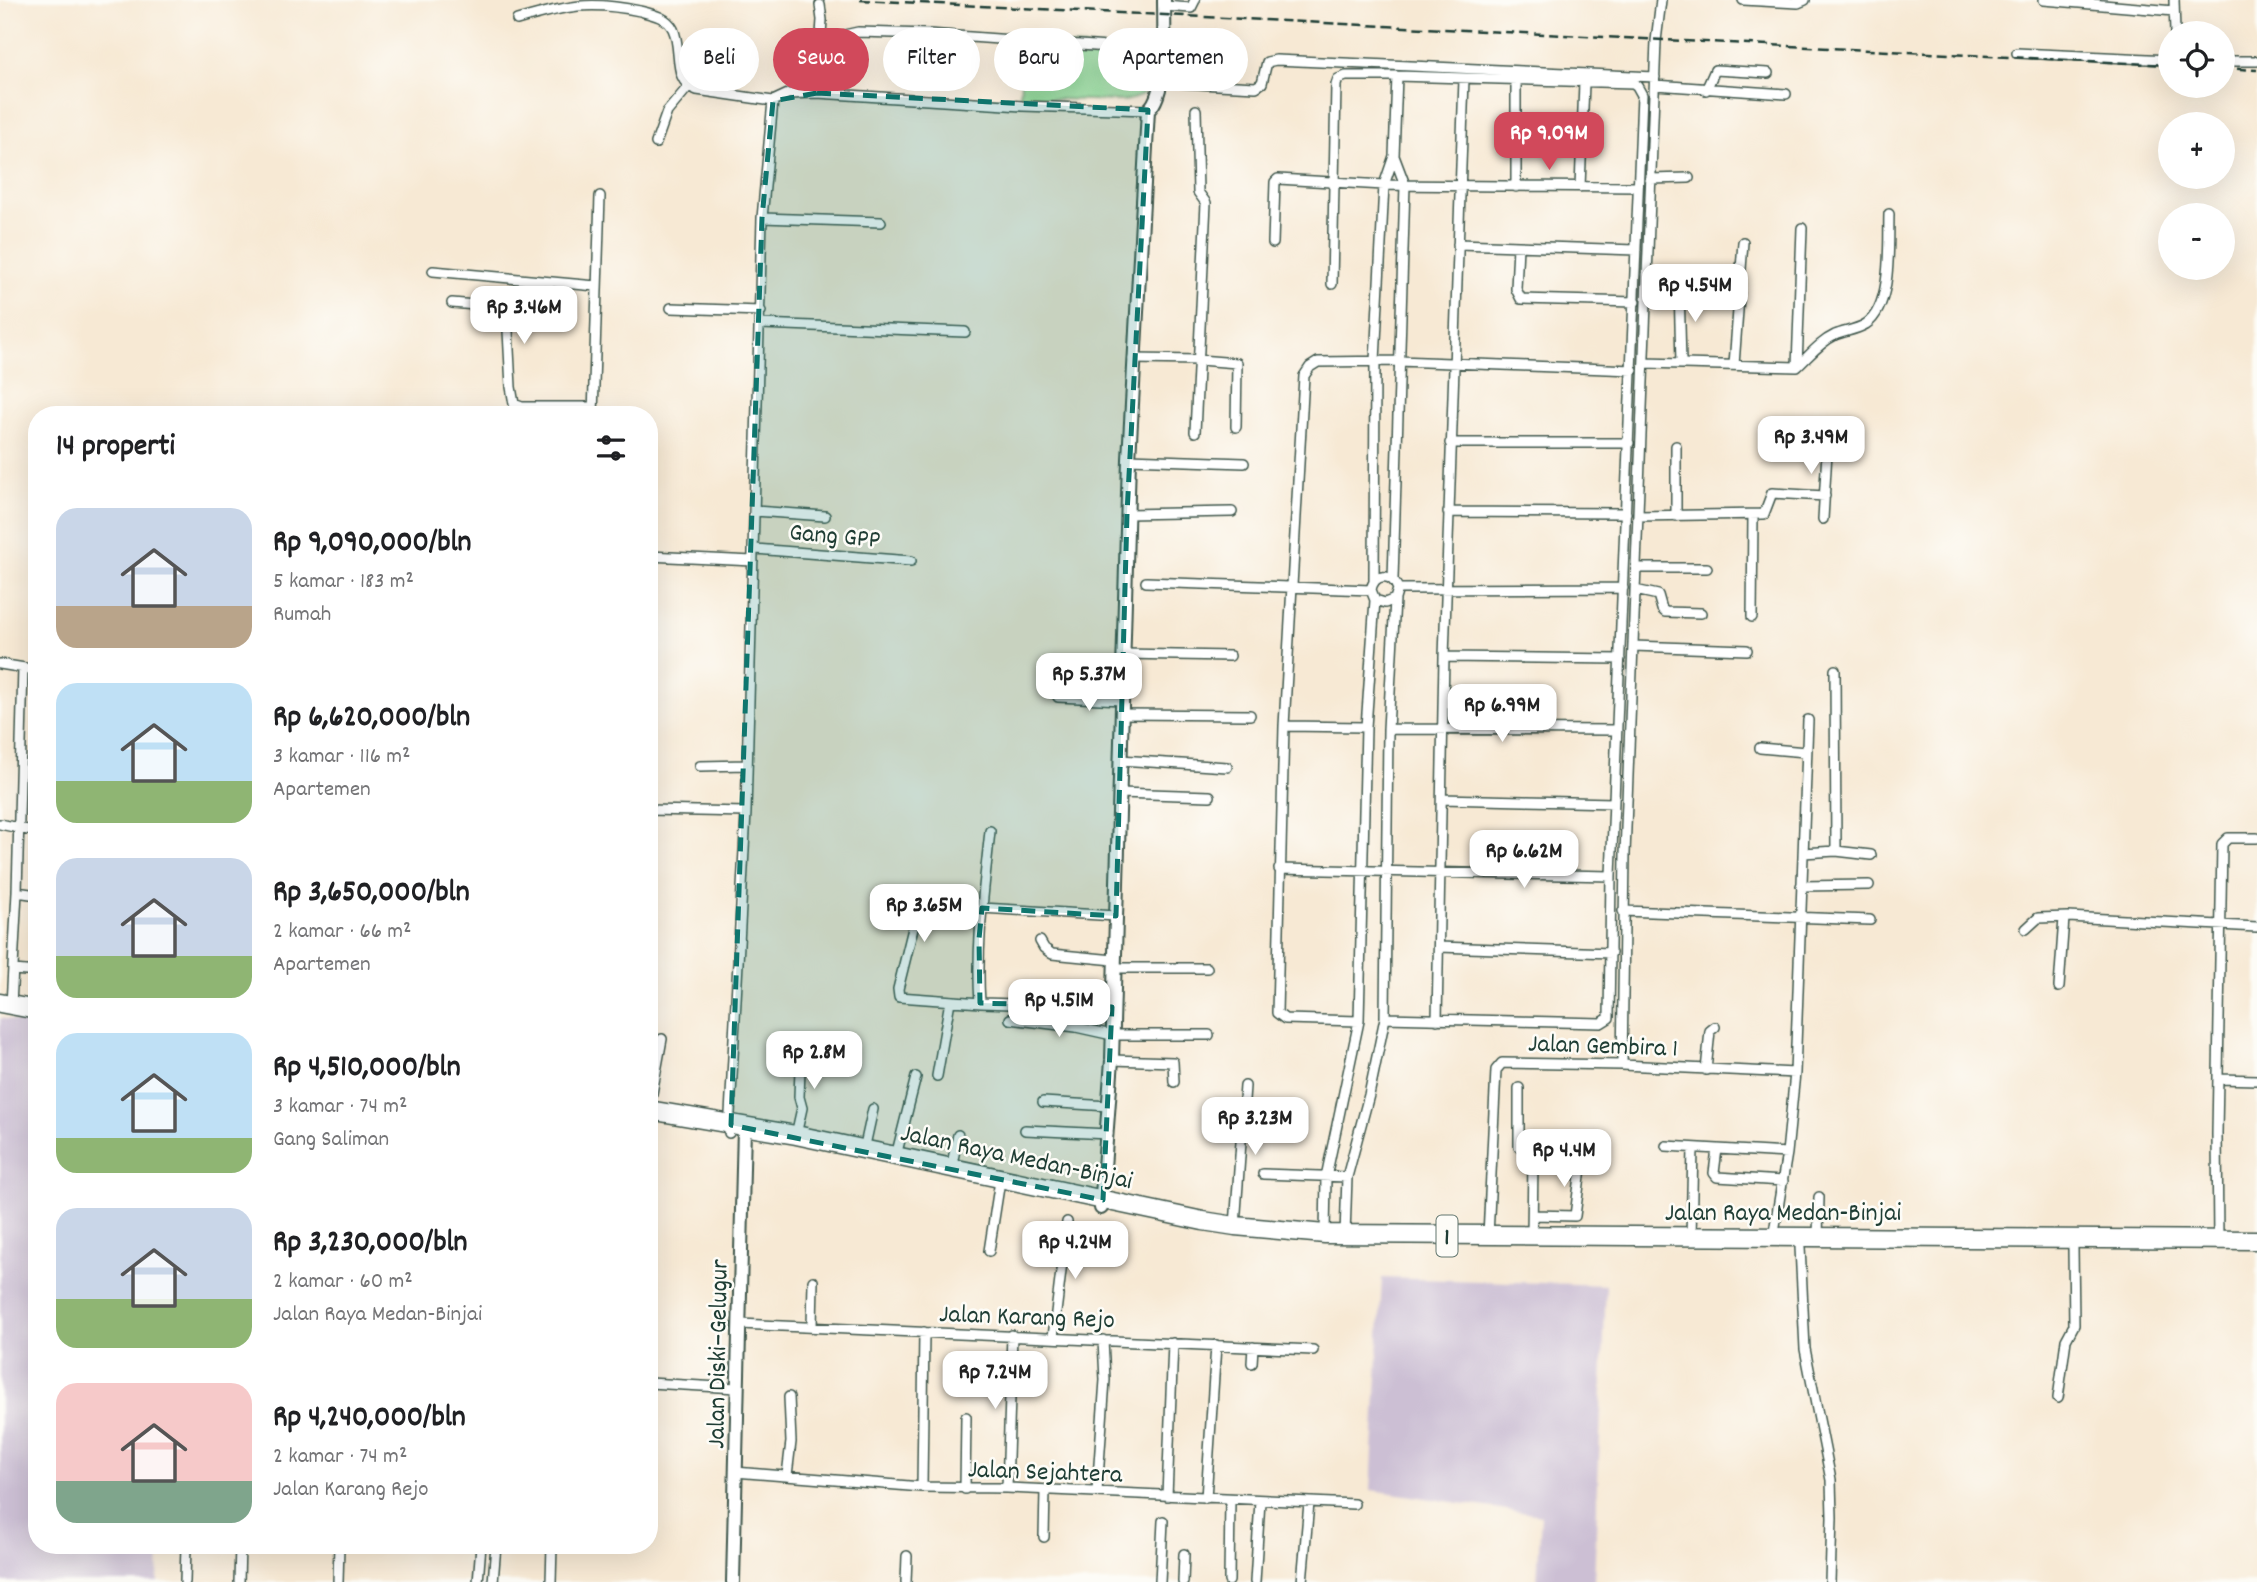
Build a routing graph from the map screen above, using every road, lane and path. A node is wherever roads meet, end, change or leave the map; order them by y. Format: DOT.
graph roads {
  1 [pos="1195,0"];
  2 [pos="1661,0"];
  3 [pos="1743,0"];
  4 [pos="1805,0"];
  5 [pos="2044,0"];
  6 [pos="2174,0"];
  7 [pos="585,2"];
  8 [pos="1164,3"];
  9 [pos="820,5"];
  10 [pos="2175,11"];
  11 [pos="517,20"];
  12 [pos="2175,21"];
  13 [pos="820,28"];
  14 [pos="1163,28"];
  15 [pos="869,32"];
  16 [pos="1098,46"];
  17 [pos="2017,53"];
  18 [pos="679,58"];
  19 [pos="2158,59"];
  20 [pos="2235,61"];
  21 [pos="2257,61"];
  22 [pos="1768,73"];
  23 [pos="1397,76"];
  24 [pos="1464,79"];
  25 [pos="1516,80"];
  26 [pos="1655,81"];
  27 [pos="1584,83"];
  28 [pos="1248,87"];
  29 [pos="1706,90"];
  30 [pos="685,91"];
  31 [pos="704,91"];
  32 [pos="1158,91"];
  33 [pos="817,93"];
  34 [pos="1786,94"];
  35 [pos="773,101"];
  36 [pos="1148,110"];
  37 [pos="1196,110"];
  38 [pos="656,143"];
  39 [pos="1394,156"];
  40 [pos="1689,178"];
  41 [pos="1650,179"];
  42 [pos="1335,182"];
  43 [pos="1384,185"];
  44 [pos="1405,185"];
  45 [pos="1460,186"];
  46 [pos="1516,187"];
  47 [pos="1580,187"];
  48 [pos="1638,187"];
  49 [pos="600,196"];
  50 [pos="1889,214"];
  51 [pos="762,218"];
  52 [pos="881,222"];
  53 [pos="1802,228"];
  54 [pos="1743,242"];
  55 [pos="1273,243"];
  56 [pos="1458,244"];
  57 [pos="1518,246"];
  58 [pos="1636,250"];
  59 [pos="433,271"];
  60 [pos="1332,284"];
  61 [pos="596,286"];
  62 [pos="1679,286"];
  63 [pos="1635,302"];
  64 [pos="452,303"];
  65 [pos="671,308"];
  66 [pos="761,312"];
  67 [pos="761,324"];
  68 [pos="965,332"];
  69 [pos="1133,359"];
  70 [pos="1199,360"];
  71 [pos="1375,361"];
  72 [pos="1399,361"];
  73 [pos="1453,363"];
  74 [pos="1644,363"];
  75 [pos="1681,363"];
  76 [pos="1734,365"];
  77 [pos="1797,367"];
  78 [pos="1633,370"];
  79 [pos="519,406"];
  80 [pos="593,406"];
  81 [pos="1236,427"];
  82 [pos="1195,432"];
  83 [pos="1828,436"];
  84 [pos="1450,443"];
  85 [pos="1629,443"];
  86 [pos="1676,446"];
  87 [pos="1129,459"];
  88 [pos="1244,463"];
  89 [pos="1825,496"];
  90 [pos="755,511"];
  91 [pos="1232,512"];
  92 [pos="1448,512"];
  93 [pos="1626,513"];
  94 [pos="1127,514"];
  95 [pos="1753,515"];
  96 [pos="825,516"];
  97 [pos="1638,516"];
  98 [pos="1676,516"];
  99 [pos="1823,519"];
  100 [pos="755,548"];
  101 [pos="658,556"];
  102 [pos="753,561"];
  103 [pos="911,561"];
  104 [pos="1636,568"];
  105 [pos="1707,568"];
  106 [pos="1393,579"];
  107 [pos="1146,582"];
  108 [pos="1623,588"];
  109 [pos="1291,589"];
  110 [pos="1398,589"];
  111 [pos="1446,589"];
  112 [pos="1373,590"];
  113 [pos="1635,590"];
  114 [pos="1395,599"];
  115 [pos="1702,613"];
  116 [pos="1752,617"];
  117 [pos="1633,646"];
  118 [pos="1747,650"];
  119 [pos="1123,654"];
  120 [pos="1230,656"];
  121 [pos="1444,657"];
  122 [pos="1620,659"];
  123 [pos="0,664"];
  124 [pos="23,668"];
  125 [pos="28,669"];
  126 [pos="1835,670"];
  127 [pos="1058,697"];
  128 [pos="1122,700"];
  129 [pos="1121,714"];
  130 [pos="1250,715"];
  131 [pos="1808,720"];
  132 [pos="1284,726"];
  133 [pos="1366,727"];
  134 [pos="1388,729"];
  135 [pos="1443,729"];
  136 [pos="1617,730"];
  137 [pos="1760,748"];
  138 [pos="1806,752"];
  139 [pos="1120,760"];
  140 [pos="699,765"];
  141 [pos="747,765"];
  142 [pos="1227,767"];
  143 [pos="1119,793"];
  144 [pos="1210,796"];
  145 [pos="1442,799"];
  146 [pos="1614,803"];
  147 [pos="658,810"];
  148 [pos="746,812"];
  149 [pos="0,824"];
  150 [pos="18,829"];
  151 [pos="28,831"];
  152 [pos="990,831"];
  153 [pos="2257,838"];
  154 [pos="1836,851"];
  155 [pos="1803,853"];
  156 [pos="1871,855"];
  157 [pos="1279,869"];
  158 [pos="1362,870"];
  159 [pos="1388,872"];
  160 [pos="1438,873"];
  161 [pos="1611,876"];
  162 [pos="1869,885"];
  163 [pos="1801,886"];
  164 [pos="17,892"];
  165 [pos="922,892"];
  166 [pos="28,894"];
  167 [pos="982,908"];
  168 [pos="1623,911"];
  169 [pos="1116,916"];
  170 [pos="1800,918"];
  171 [pos="2064,918"];
  172 [pos="1870,920"];
  173 [pos="2222,925"];
  174 [pos="2257,928"];
  175 [pos="2026,929"];
  176 [pos="1040,941"];
  177 [pos="1439,947"];
  178 [pos="1611,953"];
  179 [pos="1114,964"];
  180 [pos="1208,968"];
  181 [pos="14,970"];
  182 [pos="28,971"];
  183 [pos="2059,987"];
  184 [pos="6,1000"];
  185 [pos="28,1001"];
  186 [pos="950,1001"];
  187 [pos="980,1003"];
  188 [pos="28,1007"];
  189 [pos="1112,1007"];
  190 [pos="1385,1018"];
  191 [pos="1010,1020"];
  192 [pos="1437,1020"];
  193 [pos="1359,1021"];
  194 [pos="1715,1027"];
  195 [pos="1112,1035"];
  196 [pos="1209,1035"];
  197 [pos="662,1039"];
  198 [pos="801,1042"];
  199 [pos="1112,1060"];
  200 [pos="658,1061"];
  201 [pos="1622,1065"];
  202 [pos="1706,1070"];
  203 [pos="1795,1073"];
  204 [pos="937,1076"];
  205 [pos="916,1077"];
  206 [pos="2219,1079"];
  207 [pos="2257,1080"];
  208 [pos="1174,1082"];
  209 [pos="1245,1086"];
  210 [pos="1519,1088"];
  211 [pos="1043,1102"];
  212 [pos="1109,1106"];
  213 [pos="873,1109"];
  214 [pos="658,1112"];
  215 [pos="658,1120"];
  216 [pos="737,1130"];
  217 [pos="1025,1130"];
  218 [pos="1108,1134"];
  219 [pos="796,1135"];
  220 [pos="958,1135"];
  221 [pos="1666,1146"];
  222 [pos="1693,1148"];
  223 [pos="1717,1149"];
  224 [pos="864,1150"];
  225 [pos="1787,1153"];
  226 [pos="895,1156"];
  227 [pos="1581,1168"];
  228 [pos="951,1169"];
  229 [pos="1263,1174"];
  230 [pos="1326,1177"];
  231 [pos="1347,1177"];
  232 [pos="1783,1181"];
  233 [pos="999,1187"];
  234 [pos="1819,1196"];
  235 [pos="1102,1204"];
  236 [pos="1533,1215"];
  237 [pos="1067,1222"];
  238 [pos="1235,1226"];
  239 [pos="1325,1234"];
  240 [pos="1345,1236"];
  241 [pos="1488,1236"];
  242 [pos="1532,1236"];
  243 [pos="1691,1237"];
  244 [pos="1773,1238"];
  245 [pos="1818,1238"];
  246 [pos="2218,1240"];
  247 [pos="2257,1240"];
  248 [pos="1800,1247"];
  249 [pos="2073,1248"];
  250 [pos="2257,1248"];
  251 [pos="989,1251"];
  252 [pos="813,1281"];
  253 [pos="740,1324"];
  254 [pos="811,1327"];
  255 [pos="924,1332"];
  256 [pos="1012,1335"];
  257 [pos="1053,1337"];
  258 [pos="1103,1339"];
  259 [pos="1173,1343"];
  260 [pos="1216,1345"];
  261 [pos="1253,1347"];
  262 [pos="1313,1350"];
  263 [pos="1252,1363"];
  264 [pos="658,1384"];
  265 [pos="737,1388"];
  266 [pos="789,1397"];
  267 [pos="2058,1398"];
  268 [pos="965,1417"];
  269 [pos="735,1472"];
  270 [pos="787,1475"];
  271 [pos="922,1487"];
  272 [pos="965,1489"];
  273 [pos="1007,1489"];
  274 [pos="1045,1491"];
  275 [pos="1097,1492"];
  276 [pos="1167,1496"];
  277 [pos="1206,1498"];
  278 [pos="1230,1499"];
  279 [pos="1260,1501"];
  280 [pos="1309,1503"];
  281 [pos="1354,1504"];
  282 [pos="1163,1521"];
  283 [pos="1044,1537"];
  284 [pos="186,1554"];
  285 [pos="240,1554"];
  286 [pos="339,1554"];
  287 [pos="480,1554"];
  288 [pos="495,1554"];
  289 [pos="552,1554"];
  290 [pos="1184,1554"];
  291 [pos="907,1556"];
  292 [pos="1228,1581"];
  293 [pos="185,1582"];
  294 [pos="239,1582"];
  295 [pos="338,1582"];
  296 [pos="478,1582"];
  297 [pos="493,1582"];
  298 [pos="551,1582"];
  299 [pos="733,1582"];
  300 [pos="906,1582"];
  301 [pos="1160,1582"];
  302 [pos="1183,1582"];
  303 [pos="1255,1582"];
  304 [pos="1302,1582"];
  305 [pos="1830,1582"];
  1 -- 8 [label="street"];
  2 -- 26 [label="street"];
  3 -- 4 [label="street"];
  5 -- 10 [label="street"];
  6 -- 10 [label="street"];
  7 -- 11 [label="street"];
  7 -- 18 [label="street"];
  8 -- 14 [label="main road"];
  9 -- 13 [label="street"];
  10 -- 12 [label="street"];
  15 -- 16 [label="street"];
  17 -- 19 [label="street"];
  20 -- 21 [label="street"];
  22 -- 29 [label="street"];
  23 -- 24 [label="street"];
  23 -- 39 [label="street"];
  23 -- 42 [label="street"];
  24 -- 25 [label="street"];
  24 -- 45 [label="street"];
  25 -- 27 [label="street"];
  25 -- 46 [label="street"];
  26 -- 28 [label="street"];
  26 -- 29 [label="street"];
  26 -- 41 [label="street"];
  27 -- 47 [label="street"];
  27 -- 48 [label="street"];
  29 -- 34 [label="street"];
  30 -- 38 [label="street"];
  31 -- 35 [label="street"];
  32 -- 36 [label="main road"];
  33 -- 35 [label="street"];
  33 -- 36 [label="street"];
  35 -- 51 [label="street"];
  36 -- 69 [label="main road"];
  37 -- 70 [label="street"];
  39 -- 43 [label="street"];
  39 -- 44 [label="street"];
  40 -- 41 [label="street"];
  41 -- 74 [label="street"];
  42 -- 43 [label="street"];
  42 -- 55 [label="street"];
  42 -- 60 [label="street"];
  43 -- 44 [label="street"];
  43 -- 71 [label="street"];
  44 -- 45 [label="street"];
  44 -- 72 [label="street"];
  45 -- 46 [label="street"];
  45 -- 56 [label="street"];
  46 -- 47 [label="street"];
  47 -- 48 [label="street"];
  48 -- 58 [label="street"];
  49 -- 61 [label="street"];
  50 -- 77 [label="street"];
  51 -- 52 [label="street"];
  51 -- 66 [label="street"];
  53 -- 77 [label="street"];
  54 -- 76 [label="street"];
  56 -- 57 [label="street"];
  56 -- 73 [label="street"];
  57 -- 58 [label="street"];
  57 -- 63 [label="street"];
  58 -- 63 [label="street"];
  59 -- 61 [label="street"];
  61 -- 80 [label="street"];
  62 -- 75 [label="street"];
  63 -- 78 [label="street"];
  64 -- 79 [label="street"];
  65 -- 66 [label="street"];
  66 -- 67 [label="street"];
  67 -- 68 [label="street"];
  67 -- 90 [label="street"];
  69 -- 70 [label="street"];
  69 -- 87 [label="main road"];
  70 -- 81 [label="street"];
  70 -- 82 [label="street"];
  71 -- 72 [label="street"];
  71 -- 109 [label="street"];
  71 -- 112 [label="street"];
  72 -- 73 [label="street"];
  72 -- 106 [label="street"];
  73 -- 78 [label="street"];
  73 -- 84 [label="street"];
  74 -- 75 [label="street"];
  74 -- 97 [label="street"];
  75 -- 76 [label="street"];
  76 -- 77 [label="street"];
  78 -- 85 [label="street"];
  83 -- 89 [label="street"];
  84 -- 85 [label="street"];
  84 -- 92 [label="street"];
  85 -- 93 [label="street"];
  86 -- 98 [label="street"];
  87 -- 88 [label="street"];
  87 -- 94 [label="main road"];
  89 -- 95 [label="street"];
  89 -- 99 [label="street"];
  90 -- 96 [label="street"];
  90 -- 100 [label="street"];
  91 -- 94 [label="street"];
  92 -- 93 [label="street"];
  92 -- 111 [label="street"];
  93 -- 108 [label="street"];
  94 -- 119 [label="main road"];
  95 -- 98 [label="street"];
  95 -- 116 [label="street"];
  97 -- 98 [label="street"];
  97 -- 104 [label="street"];
  100 -- 102 [label="street"];
  100 -- 103 [label="street, Gang GPP"];
  101 -- 102 [label="street"];
  102 -- 141 [label="street"];
  104 -- 105 [label="street"];
  104 -- 113 [label="street"];
  106 -- 110 [label="street"];
  106 -- 112 [label="street"];
  107 -- 109 [label="street"];
  108 -- 111 [label="street"];
  108 -- 122 [label="street"];
  109 -- 112 [label="street"];
  109 -- 132 [label="street"];
  110 -- 111 [label="street"];
  110 -- 114 [label="street"];
  111 -- 121 [label="street"];
  112 -- 114 [label="street"];
  112 -- 133 [label="street"];
  113 -- 115 [label="street"];
  113 -- 117 [label="street"];
  114 -- 134 [label="street"];
  117 -- 118 [label="street"];
  117 -- 168 [label="street"];
  119 -- 120 [label="street"];
  119 -- 128 [label="main road"];
  121 -- 122 [label="street"];
  121 -- 135 [label="street"];
  122 -- 136 [label="street"];
  123 -- 124 [label="street"];
  124 -- 125 [label="street"];
  124 -- 150 [label="street"];
  126 -- 154 [label="street"];
  127 -- 128 [label="street"];
  128 -- 129 [label="main road"];
  129 -- 130 [label="street"];
  129 -- 139 [label="main road"];
  131 -- 138 [label="street"];
  132 -- 133 [label="street"];
  132 -- 157 [label="street"];
  133 -- 158 [label="street"];
  134 -- 135 [label="street"];
  134 -- 159 [label="street"];
  135 -- 136 [label="street"];
  135 -- 145 [label="street"];
  136 -- 146 [label="street"];
  137 -- 138 [label="street"];
  138 -- 155 [label="street"];
  139 -- 142 [label="street"];
  139 -- 143 [label="main road"];
  140 -- 141 [label="street"];
  141 -- 148 [label="street"];
  143 -- 144 [label="street"];
  143 -- 169 [label="main road"];
  145 -- 146 [label="street"];
  145 -- 160 [label="street"];
  146 -- 161 [label="street"];
  147 -- 148 [label="street"];
  148 -- 216 [label="street"];
  149 -- 150 [label="street"];
  150 -- 151 [label="street"];
  150 -- 164 [label="street"];
  152 -- 167 [label="street"];
  153 -- 173 [label="street"];
  154 -- 155 [label="street"];
  154 -- 156 [label="street"];
  155 -- 163 [label="street"];
  157 -- 158 [label="street"];
  157 -- 193 [label="street"];
  158 -- 159 [label="street"];
  158 -- 193 [label="street"];
  159 -- 160 [label="street"];
  159 -- 190 [label="street"];
  160 -- 161 [label="street"];
  160 -- 177 [label="street"];
  161 -- 178 [label="street"];
  162 -- 163 [label="street"];
  163 -- 170 [label="street"];
  164 -- 166 [label="street"];
  164 -- 181 [label="street"];
  165 -- 186 [label="street"];
  167 -- 169 [label="street"];
  167 -- 187 [label="street"];
  168 -- 170 [label="street"];
  168 -- 201 [label="street"];
  169 -- 179 [label="main road"];
  170 -- 172 [label="street"];
  170 -- 203 [label="street"];
  171 -- 173 [label="street"];
  171 -- 175 [label="street"];
  171 -- 183 [label="street"];
  173 -- 174 [label="street"];
  173 -- 206 [label="street"];
  176 -- 179 [label="street"];
  177 -- 178 [label="street"];
  177 -- 192 [label="street"];
  178 -- 192 [label="street"];
  179 -- 180 [label="street"];
  179 -- 189 [label="main road"];
  181 -- 182 [label="street"];
  181 -- 184 [label="street"];
  184 -- 185 [label="highway"];
  184 -- 188 [label="highway"];
  186 -- 187 [label="street"];
  186 -- 204 [label="street"];
  187 -- 189 [label="street"];
  189 -- 195 [label="main road"];
  190 -- 192 [label="street"];
  190 -- 231 [label="street"];
  191 -- 195 [label="street"];
  193 -- 230 [label="street"];
  194 -- 202 [label="street"];
  195 -- 196 [label="street"];
  195 -- 199 [label="main road"];
  197 -- 200 [label="street"];
  198 -- 219 [label="street"];
  199 -- 208 [label="street"];
  199 -- 212 [label="main road"];
  201 -- 202 [label="street, Jalan Gembira 1"];
  201 -- 241 [label="street, Jalan Gembira 1"];
  202 -- 203 [label="street, Jalan Gembira 1"];
  203 -- 225 [label="street"];
  205 -- 226 [label="street"];
  206 -- 207 [label="street"];
  206 -- 246 [label="street"];
  209 -- 238 [label="street"];
  210 -- 236 [label="street"];
  211 -- 212 [label="street"];
  212 -- 218 [label="main road"];
  213 -- 224 [label="street"];
  214 -- 216 [label="highway, Jalan Raya Medan-Binjai / 1"];
  215 -- 216 [label="highway, Jalan Raya Medan-Binjai / 1"];
  216 -- 219 [label="highway, Jalan Raya Medan-Binjai / 1"];
  216 -- 233 [label="highway, Jalan Raya Medan-Binjai / 1"];
  216 -- 253 [label="main road, Jalan Diski–Gelugur"];
  217 -- 218 [label="street"];
  218 -- 235 [label="main road"];
  219 -- 224 [label="highway, Jalan Raya Medan-Binjai / 1"];
  220 -- 228 [label="street"];
  221 -- 222 [label="street"];
  222 -- 223 [label="street"];
  222 -- 243 [label="street"];
  223 -- 225 [label="street"];
  223 -- 232 [label="street"];
  224 -- 226 [label="highway, Jalan Raya Medan-Binjai / 1"];
  225 -- 232 [label="street"];
  226 -- 228 [label="highway, Jalan Raya Medan-Binjai / 1"];
  227 -- 236 [label="street"];
  228 -- 235 [label="highway, Jalan Raya Medan-Binjai / 1"];
  229 -- 230 [label="street"];
  230 -- 231 [label="street"];
  230 -- 239 [label="street"];
  231 -- 240 [label="street"];
  232 -- 244 [label="street"];
  233 -- 235 [label="highway, Jalan Raya Medan-Binjai / 1"];
  233 -- 251 [label="street"];
  234 -- 245 [label="street"];
  235 -- 238 [label="highway, Jalan Raya Medan-Binjai / 1"];
  235 -- 248 [label="highway, Jalan Raya Medan-Binjai / 1"];
  236 -- 242 [label="street"];
  237 -- 257 [label="street"];
  238 -- 239 [label="highway, Jalan Raya Medan-Binjai / 1"];
  239 -- 240 [label="highway, Jalan Raya Medan-Binjai / 1"];
  240 -- 241 [label="highway, Jalan Raya Medan-Binjai / 1"];
  241 -- 242 [label="highway, Jalan Raya Medan-Binjai / 1"];
  242 -- 243 [label="highway, Jalan Raya Medan-Binjai / 1"];
  243 -- 244 [label="highway, Jalan Raya Medan-Binjai / 1"];
  244 -- 245 [label="highway, Jalan Raya Medan-Binjai / 1"];
  245 -- 246 [label="highway, Jalan Raya Medan-Binjai / 1"];
  246 -- 247 [label="highway, Jalan Raya Medan-Binjai / 1"];
  248 -- 249 [label="highway, Jalan Raya Medan-Binjai / 1"];
  248 -- 305 [label="street"];
  249 -- 250 [label="highway, Jalan Raya Medan-Binjai / 1"];
  249 -- 267 [label="street"];
  252 -- 254 [label="street"];
  253 -- 254 [label="street, Jalan Karang Rejo"];
  253 -- 265 [label="main road, Jalan Diski–Gelugur"];
  254 -- 255 [label="street, Jalan Karang Rejo"];
  255 -- 256 [label="street, Jalan Karang Rejo"];
  255 -- 271 [label="street"];
  256 -- 257 [label="street, Jalan Karang Rejo"];
  256 -- 273 [label="street"];
  257 -- 258 [label="street, Jalan Karang Rejo"];
  258 -- 259 [label="street, Jalan Karang Rejo"];
  258 -- 275 [label="street"];
  259 -- 260 [label="street, Jalan Karang Rejo"];
  259 -- 276 [label="street"];
  260 -- 261 [label="street, Jalan Karang Rejo"];
  260 -- 277 [label="street"];
  261 -- 262 [label="street, Jalan Karang Rejo"];
  261 -- 263 [label="street"];
  264 -- 265 [label="street"];
  265 -- 269 [label="main road, Jalan Diski–Gelugur"];
  266 -- 270 [label="street"];
  268 -- 272 [label="street"];
  269 -- 270 [label="street, Jalan Sejahtera"];
  269 -- 299 [label="main road, Jalan Diski–Gelugur"];
  270 -- 271 [label="street, Jalan Sejahtera"];
  271 -- 272 [label="street, Jalan Sejahtera"];
  272 -- 273 [label="street, Jalan Sejahtera"];
  273 -- 274 [label="street, Jalan Sejahtera"];
  274 -- 275 [label="street, Jalan Sejahtera"];
  274 -- 283 [label="street"];
  275 -- 276 [label="street, Jalan Sejahtera"];
  276 -- 277 [label="street, Jalan Sejahtera"];
  277 -- 278 [label="street, Jalan Sejahtera"];
  278 -- 279 [label="street, Jalan Sejahtera"];
  278 -- 292 [label="street"];
  279 -- 280 [label="street, Jalan Sejahtera"];
  279 -- 303 [label="street"];
  280 -- 281 [label="street, Jalan Sejahtera"];
  280 -- 304 [label="street"];
  282 -- 301 [label="street"];
  284 -- 293 [label="street"];
  285 -- 294 [label="street"];
  286 -- 295 [label="street"];
  287 -- 296 [label="street"];
  288 -- 297 [label="street"];
  289 -- 298 [label="street"];
  290 -- 302 [label="street"];
  291 -- 300 [label="street"];
}
